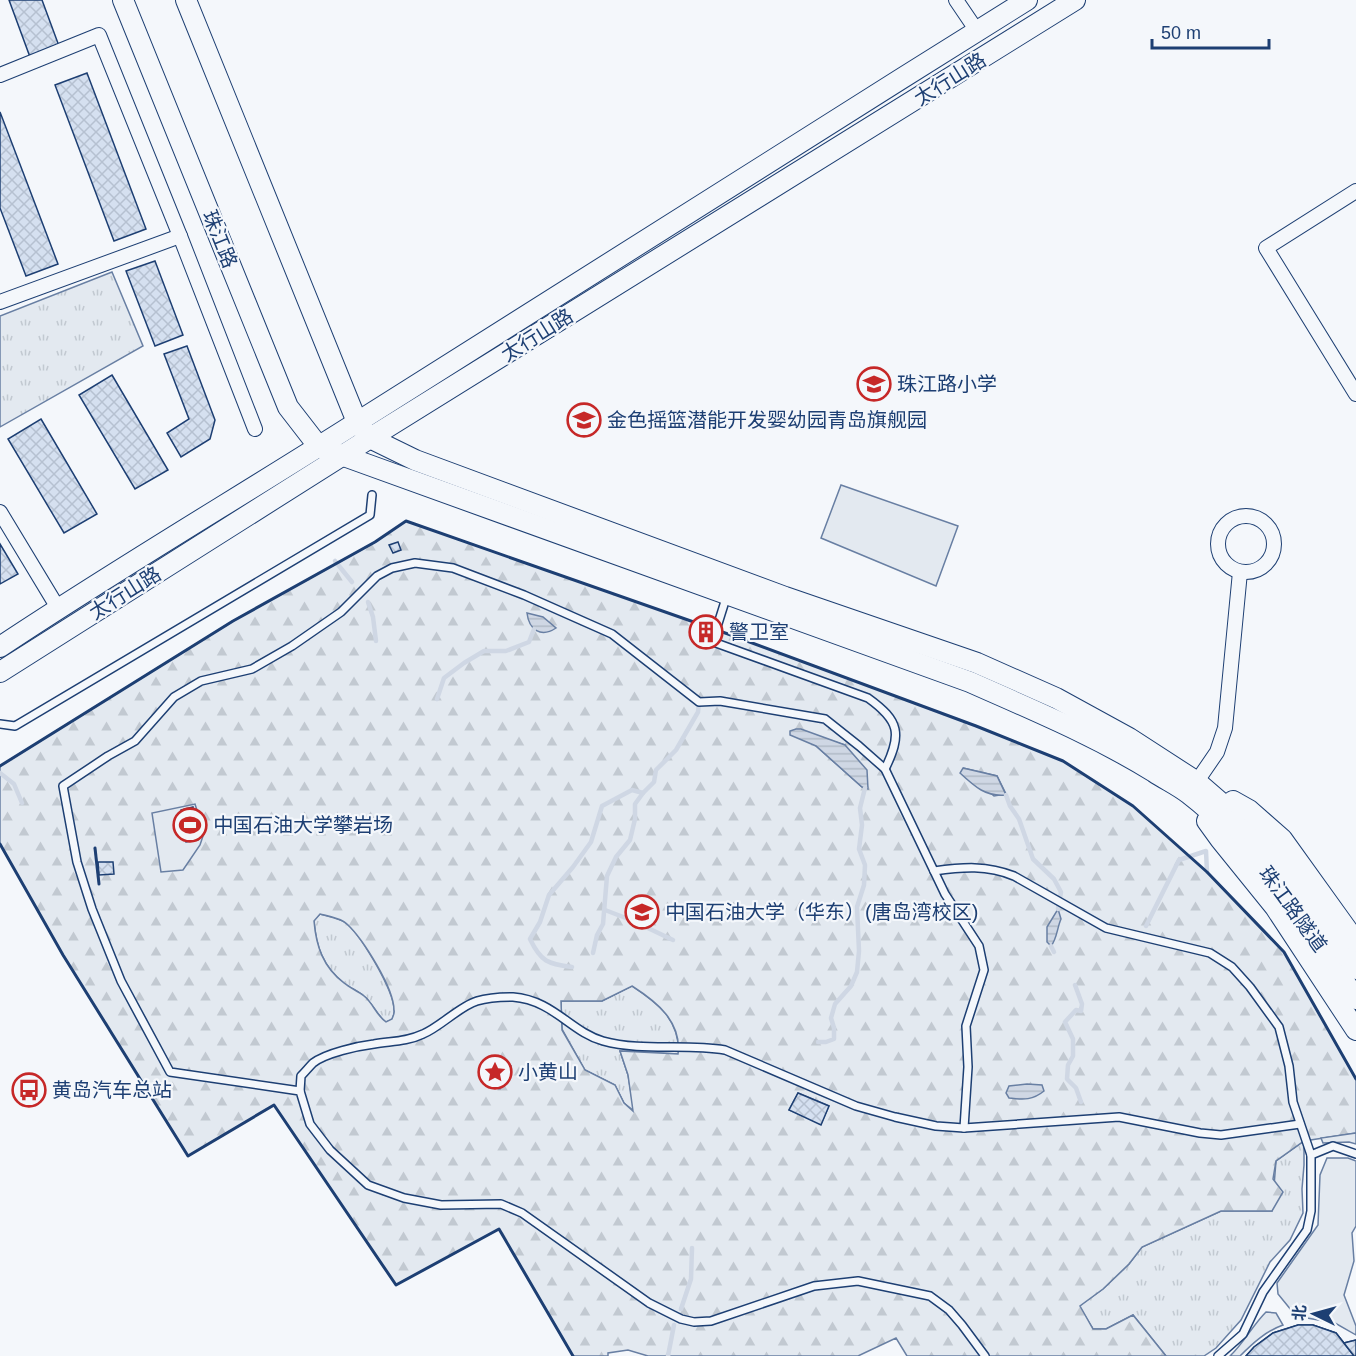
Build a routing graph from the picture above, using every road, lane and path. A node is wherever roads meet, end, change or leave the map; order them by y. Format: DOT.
graph roads {
  1 [pos="123,0"];
  2 [pos="186,0"];
  3 [pos="956,0"];
  4 [pos="1028,0"];
  5 [pos="1074,0"];
  6 [pos="977,31"];
  7 [pos="0,75"];
  8 [pos="1356,191"];
  9 [pos="180,236"];
  10 [pos="0,302"];
  11 [pos="1356,394"];
  12 [pos="357,422"];
  13 [pos="255,429"];
  14 [pos="370,438"];
  15 [pos="319,447"];
  16 [pos="343,456"];
  17 [pos="372,495"];
  18 [pos="0,512"];
  19 [pos="1240,572"];
  20 [pos="727,595"];
  21 [pos="58,608"];
  22 [pos="0,647"];
  23 [pos="0,672"];
  24 [pos="0,724"];
  25 [pos="885,769"];
  26 [pos="1193,788"];
  27 [pos="1229,819"];
  28 [pos="934,871"];
  29 [pos="1356,942"];
  30 [pos="1356,969"];
  31 [pos="1356,999"];
  32 [pos="1356,1030"];
  33 [pos="300,1091"];
  34 [pos="1300,1124"];
  35 [pos="964,1128"];
  36 [pos="1356,1154"];
  37 [pos="1311,1155"];
  38 [pos="985,1356"];
  39 [pos="1218,1356"];
  1 -- 15 [label="main road, 珠江路"];
  2 -- 12 [label="main road"];
  3 -- 6 [label="street"];
  4 -- 6 [label="main road, 太行山路"];
  5 -- 14 [label="main road, 太行山路"];
  6 -- 12 [label="main road, 太行山路"];
  7 -- 9 [label="street"];
  8 -- 11 [label="street"];
  9 -- 10 [label="street"];
  9 -- 13 [label="street"];
  12 -- 14 [label="main road"];
  12 -- 15 [label="main road, 太行山路"];
  14 -- 16 [label="main road, 太行山路"];
  14 -- 26 [label="main road"];
  15 -- 16 [label="main road"];
  15 -- 21 [label="main road, 太行山路"];
  16 -- 20 [label="main road"];
  16 -- 23 [label="main road, 太行山路"];
  17 -- 24 [label="lane"];
  18 -- 21 [label="street"];
  19 -- 19 [label="street"];
  19 -- 26 [label="street"];
  20 -- 25 [label="lane"];
  20 -- 26 [label="main road"];
  21 -- 22 [label="main road, 太行山路"];
  25 -- 28 [label="lane"];
  25 -- 33 [label="lane"];
  26 -- 27 [label="main road"];
  26 -- 29 [label="main road"];
  26 -- 32 [label="main road"];
  27 -- 30 [label="main road, 珠江路隧道"];
  27 -- 31 [label="main road, 珠江路隧道"];
  28 -- 34 [label="lane"];
  28 -- 35 [label="lane"];
  33 -- 35 [label="lane"];
  33 -- 38 [label="lane"];
  34 -- 35 [label="lane"];
  34 -- 37 [label="lane"];
  36 -- 37 [label="lane"];
  37 -- 39 [label="lane"];
}
